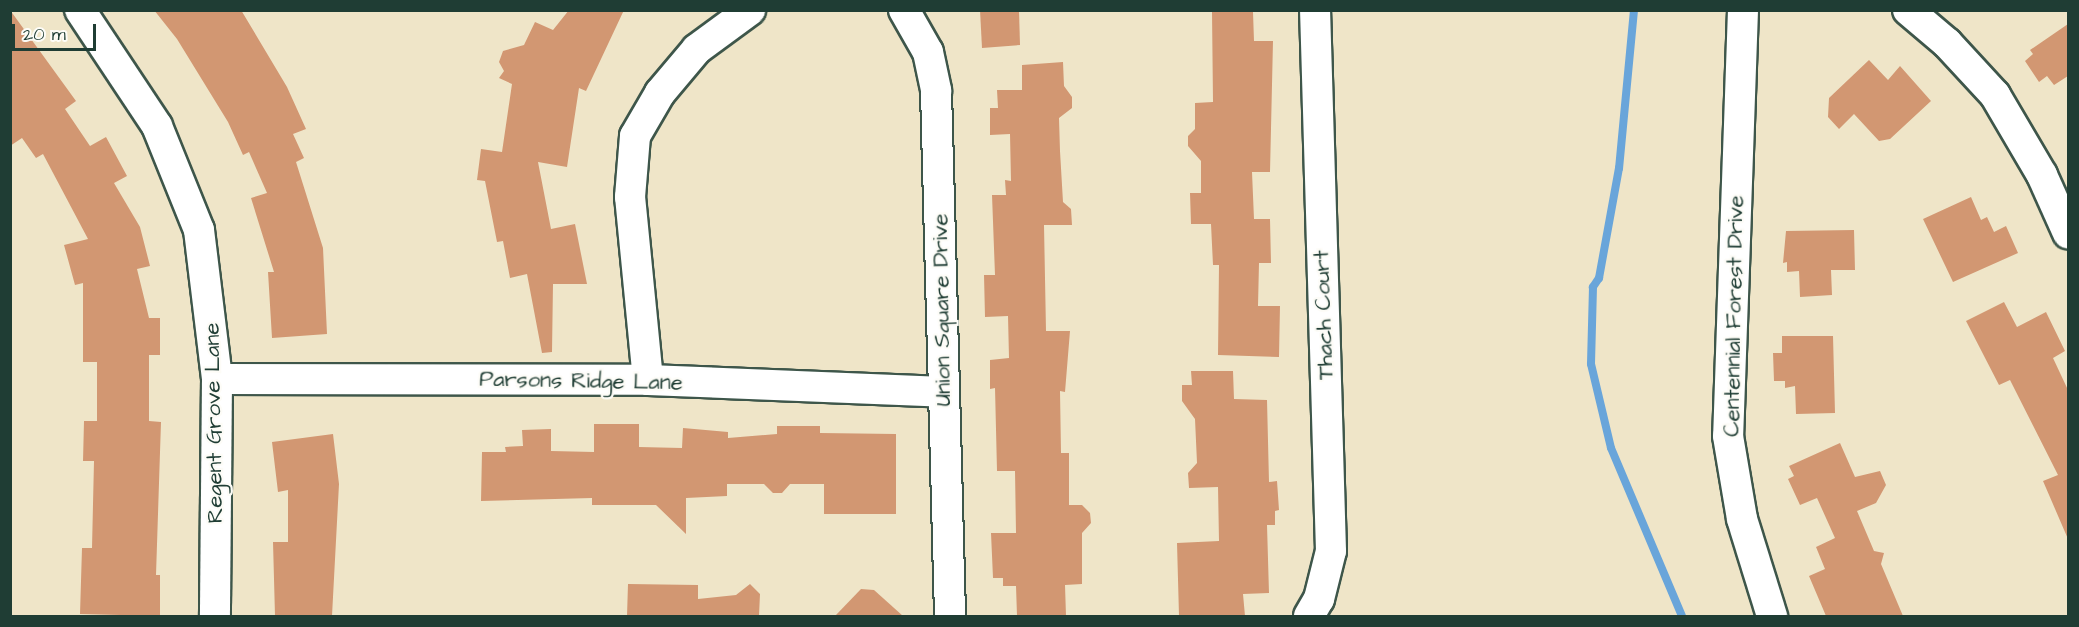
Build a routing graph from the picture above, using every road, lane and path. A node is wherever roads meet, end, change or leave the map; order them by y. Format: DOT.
graph roads {
  1 [pos="80,10"];
  2 [pos="750,10"];
  3 [pos="904,10"];
  4 [pos="1315,10"];
  5 [pos="1743,10"];
  6 [pos="1908,10"];
  7 [pos="2068,233"];
  8 [pos="217,379"];
  9 [pos="648,380"];
  10 [pos="944,392"];
  11 [pos="215,616"];
  12 [pos="950,616"];
  13 [pos="1309,616"];
  14 [pos="1772,616"];
  1 -- 8 [label="street, Regent Grove Lane"];
  2 -- 9 [label="street"];
  3 -- 10 [label="street, Union Square Drive"];
  4 -- 13 [label="street, Thach Court"];
  5 -- 14 [label="street, Centennial Forest Drive"];
  6 -- 7 [label="street"];
  8 -- 9 [label="street, Parsons Ridge Lane"];
  8 -- 11 [label="street, Regent Grove Lane"];
  9 -- 10 [label="street, Parsons Ridge Lane"];
  10 -- 12 [label="street, Union Square Drive"];
}
